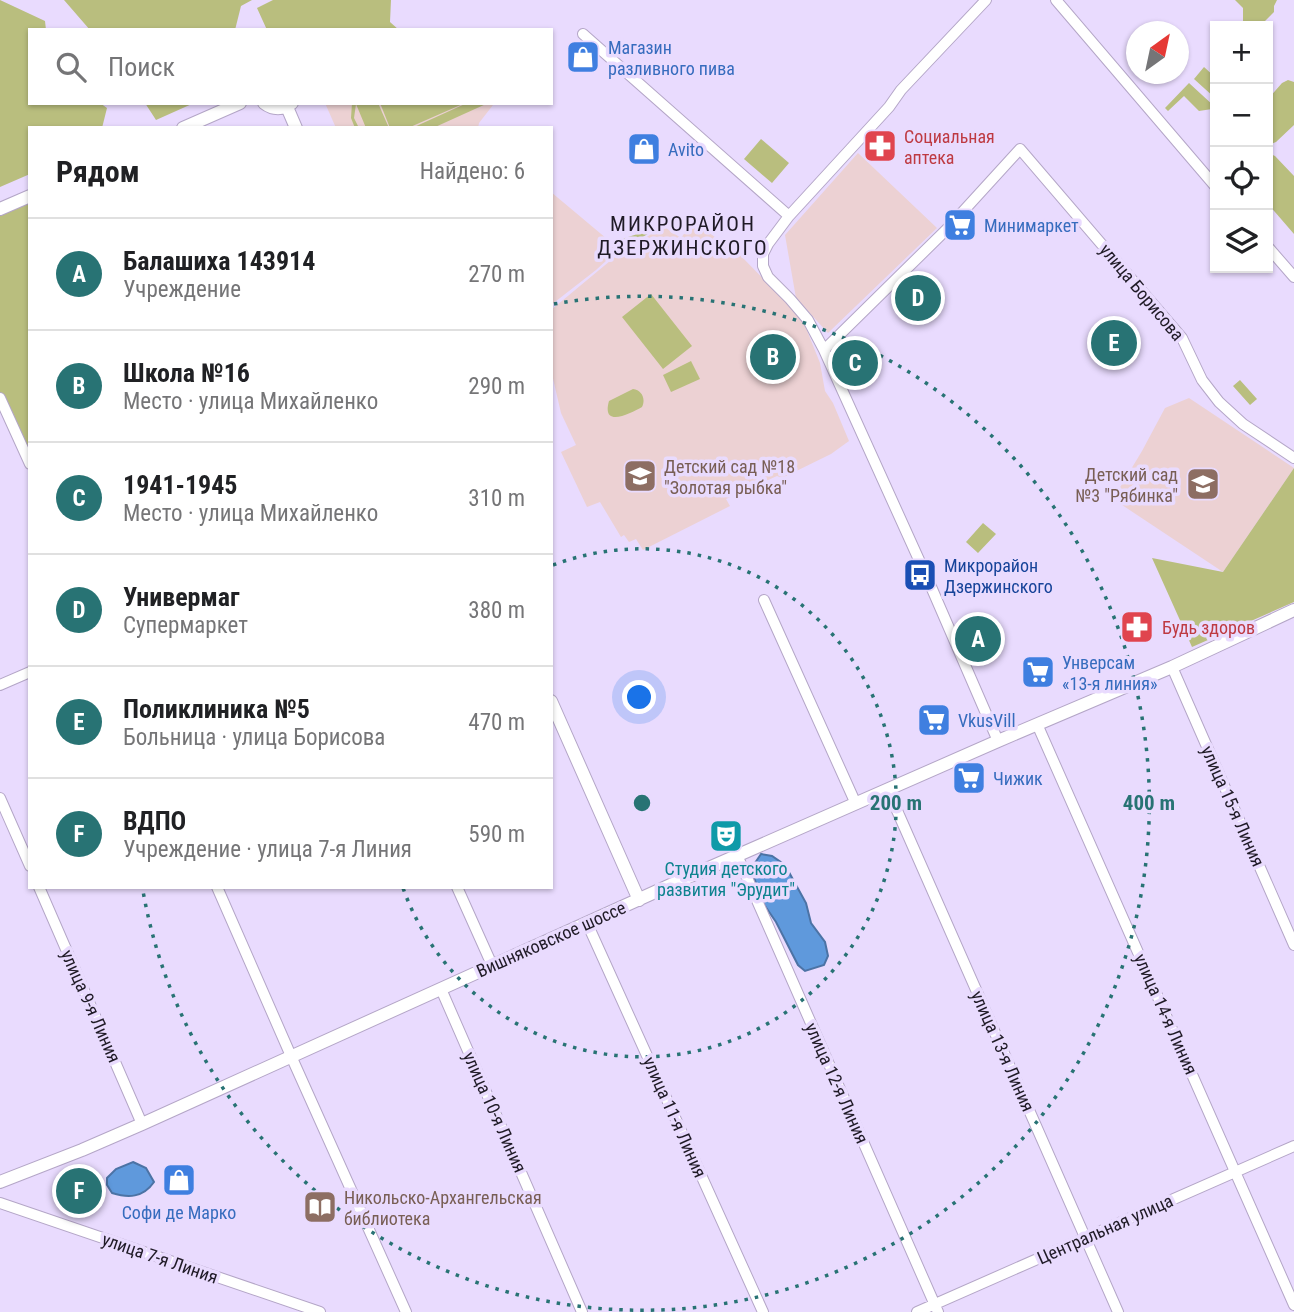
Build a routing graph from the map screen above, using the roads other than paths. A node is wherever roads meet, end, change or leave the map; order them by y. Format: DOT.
graph roads {
  1 [pos="986,0"];
  2 [pos="1056,0"];
  3 [pos="583,34"];
  4 [pos="235,105"];
  5 [pos="268,105"];
  6 [pos="289,105"];
  7 [pos="188,126"];
  8 [pos="295,126"];
  9 [pos="1210,180"];
  10 [pos="28,196"];
  11 [pos="0,209"];
  12 [pos="789,216"];
  13 [pos="1273,253"];
  14 [pos="1294,277"];
  15 [pos="824,350"];
  16 [pos="0,398"];
  17 [pos="1294,458"];
  18 [pos="28,460"];
  19 [pos="764,600"];
  20 [pos="1294,610"];
  21 [pos="1172,667"];
  22 [pos="28,673"];
  23 [pos="0,685"];
  24 [pos="553,706"];
  25 [pos="1037,724"];
  26 [pos="998,741"];
  27 [pos="888,790"];
  28 [pos="0,798"];
  29 [pos="856,804"];
  30 [pos="737,855"];
  31 [pos="28,861"];
  32 [pos="40,889"];
  33 [pos="218,889"];
  34 [pos="458,889"];
  35 [pos="639,900"];
  36 [pos="587,923"];
  37 [pos="1294,944"];
  38 [pos="492,965"];
  39 [pos="441,989"];
  40 [pos="291,1056"];
  41 [pos="142,1125"];
  42 [pos="1294,1146"];
  43 [pos="1235,1172"];
  44 [pos="0,1182"];
  45 [pos="0,1203"];
  46 [pos="1085,1237"];
  47 [pos="1294,1305"];
  48 [pos="936,1308"];
  49 [pos="320,1312"];
  50 [pos="406,1312"];
  51 [pos="582,1312"];
  52 [pos="763,1312"];
  53 [pos="917,1312"];
  54 [pos="1118,1312"];
  1 -- 12 [label="street"];
  2 -- 9 [label="street"];
  3 -- 12 [label="street"];
  4 -- 7 [label="street"];
  5 -- 6 [label="street"];
  6 -- 8 [label="street"];
  10 -- 11 [label="street"];
  12 -- 15 [label="street"];
  13 -- 14 [label="street"];
  15 -- 17 [label="street, улица Борисова"];
  15 -- 26 [label="street"];
  16 -- 18 [label="street"];
  19 -- 29 [label="street"];
  20 -- 21 [label="street, Вишняковское шоссе"];
  21 -- 25 [label="street, Вишняковское шоссе"];
  21 -- 37 [label="street, улица 15-я Линия"];
  22 -- 23 [label="street"];
  24 -- 35 [label="street"];
  25 -- 26 [label="street, Вишняковское шоссе"];
  25 -- 43 [label="street, улица 14-я Линия"];
  26 -- 27 [label="street, Вишняковское шоссе"];
  27 -- 29 [label="street, Вишняковское шоссе"];
  27 -- 46 [label="street, улица 13-я Линия"];
  28 -- 31 [label="street"];
  29 -- 30 [label="street, Вишняковское шоссе"];
  30 -- 35 [label="street, Вишняковское шоссе"];
  30 -- 48 [label="street, улица 12-я Линия"];
  32 -- 41 [label="street, улица 9-я Линия"];
  33 -- 40 [label="street"];
  34 -- 38 [label="street"];
  35 -- 36 [label="street, Вишняковское шоссе"];
  36 -- 38 [label="street, Вишняковское шоссе"];
  36 -- 52 [label="street, улица 11-я Линия"];
  38 -- 39 [label="street, Вишняковское шоссе"];
  39 -- 40 [label="street, Вишняковское шоссе"];
  39 -- 51 [label="street, улица 10-я Линия"];
  40 -- 41 [label="street, Вишняковское шоссе"];
  40 -- 50 [label="street"];
  41 -- 44 [label="street, Вишняковское шоссе"];
  42 -- 43 [label="street, Центральная улица"];
  43 -- 46 [label="street, Центральная улица"];
  43 -- 47 [label="street, улица 14-я Линия"];
  45 -- 49 [label="street, улица 7-я Линия"];
  46 -- 48 [label="street, Центральная улица"];
  46 -- 54 [label="street, улица 13-я Линия"];
  48 -- 53 [label="street, Центральная улица"];
}
